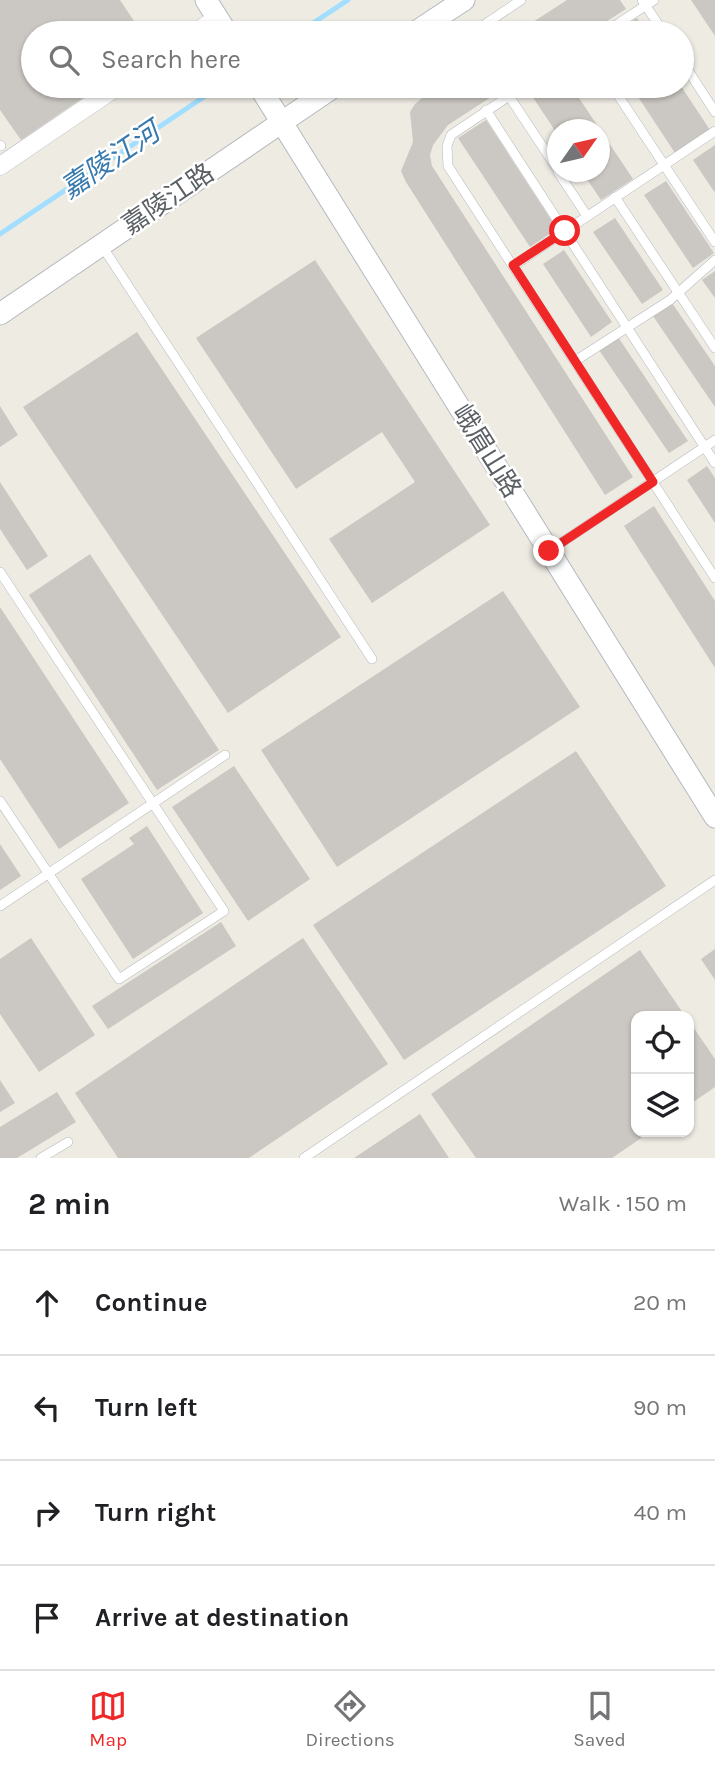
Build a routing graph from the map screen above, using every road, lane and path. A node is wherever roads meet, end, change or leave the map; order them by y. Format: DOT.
graph roads {
  1 [pos="464,0"];
  2 [pos="520,0"];
  3 [pos="648,2"];
  4 [pos="432,21"];
  5 [pos="489,21"];
  6 [pos="621,21"];
  7 [pos="658,21"];
  8 [pos="694,80"];
  9 [pos="100,98"];
  10 [pos="267,98"];
  11 [pos="317,98"];
  12 [pos="506,98"];
  13 [pos="510,98"];
  14 [pos="620,98"];
  15 [pos="486,110"];
  16 [pos="715,112"];
  17 [pos="282,122"];
  18 [pos="715,131"];
  19 [pos="547,154"];
  20 [pos="664,165"];
  21 [pos="0,166"];
  22 [pos="565,182"];
  23 [pos="615,197"];
  24 [pos="587,216"];
  25 [pos="565,231"];
  26 [pos="715,242"];
  27 [pos="101,245"];
  28 [pos="715,260"];
  29 [pos="513,265"];
  30 [pos="678,292"];
  31 [pos="0,314"];
  32 [pos="627,327"];
  33 [pos="715,348"];
  34 [pos="575,361"];
  35 [pos="715,439"];
  36 [pos="704,447"];
  37 [pos="715,463"];
  38 [pos="653,482"];
  39 [pos="549,551"];
  40 [pos="0,572"];
  41 [pos="715,578"];
  42 [pos="372,659"];
  43 [pos="225,755"];
  44 [pos="0,801"];
  45 [pos="154,803"];
  46 [pos="715,817"];
  47 [pos="48,873"];
  48 [pos="715,880"];
  49 [pos="0,906"];
  50 [pos="68,1142"];
  51 [pos="41,1158"];
  52 [pos="304,1158"];
  1 -- 4 [label="street"];
  2 -- 5 [label="lane"];
  3 -- 6 [label="lane"];
  3 -- 7 [label="lane"];
  8 -- 16 [label="lane"];
  9 -- 21 [label="street"];
  10 -- 17 [label="street, 峨眉山路"];
  11 -- 17 [label="street, 嘉陵江路"];
  12 -- 15 [label="lane"];
  13 -- 19 [label="lane"];
  14 -- 20 [label="lane"];
  15 -- 25 [label="lane"];
  15 -- 29 [label="lane"];
  17 -- 27 [label="street, 嘉陵江路"];
  17 -- 39 [label="street, 峨眉山路"];
  18 -- 20 [label="lane"];
  20 -- 23 [label="lane"];
  20 -- 26 [label="lane"];
  22 -- 24 [label="lane"];
  23 -- 24 [label="lane"];
  23 -- 30 [label="lane"];
  24 -- 25 [label="lane"];
  25 -- 29 [label="lane"];
  25 -- 32 [label="lane"];
  27 -- 31 [label="street, 嘉陵江路"];
  27 -- 42 [label="lane"];
  28 -- 30 [label="lane"];
  29 -- 34 [label="lane"];
  30 -- 32 [label="lane"];
  30 -- 33 [label="lane"];
  32 -- 34 [label="lane"];
  32 -- 36 [label="lane"];
  34 -- 38 [label="lane"];
  35 -- 36 [label="lane"];
  36 -- 37 [label="lane"];
  36 -- 38 [label="lane"];
  38 -- 39 [label="lane"];
  38 -- 41 [label="lane"];
  39 -- 46 [label="street, 峨眉山路"];
  40 -- 45 [label="lane"];
  43 -- 45 [label="lane"];
  44 -- 47 [label="lane"];
  45 -- 47 [label="lane"];
  45 -- 47 [label="lane"];
  47 -- 49 [label="lane"];
  48 -- 52 [label="lane"];
  50 -- 51 [label="lane"];
}
